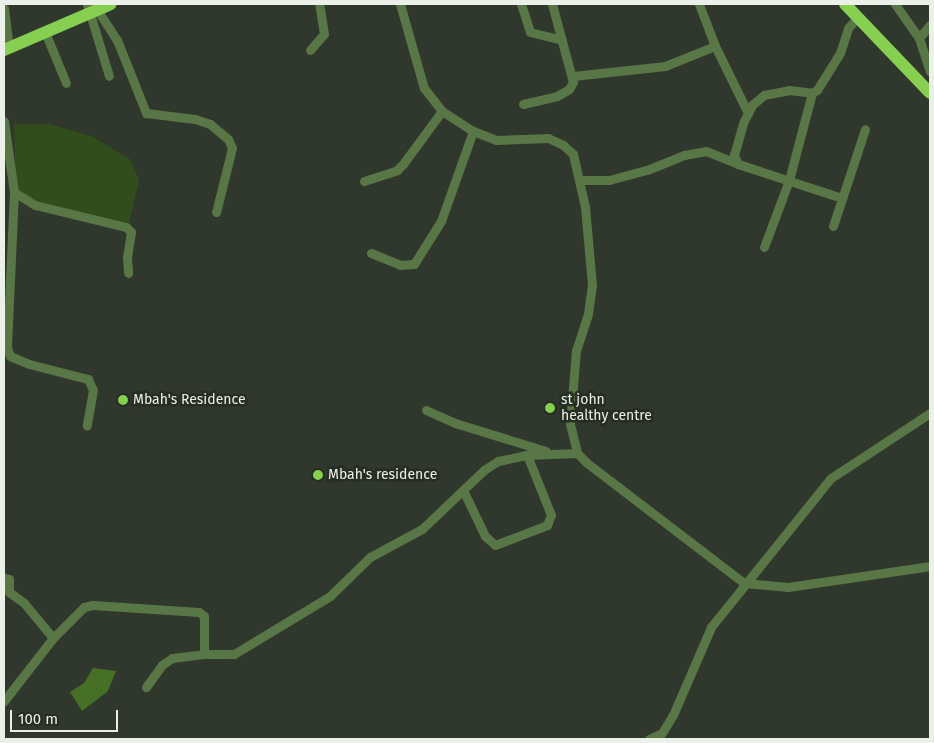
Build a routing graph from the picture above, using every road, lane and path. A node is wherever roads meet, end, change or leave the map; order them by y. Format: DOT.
graph roads {
  1 [pos="111,4"];
  2 [pos="319,4"];
  3 [pos="400,4"];
  4 [pos="521,4"];
  5 [pos="552,4"];
  6 [pos="699,4"];
  7 [pos="845,4"];
  8 [pos="895,4"];
  9 [pos="4,8"];
  10 [pos="91,10"];
  11 [pos="858,17"];
  12 [pos="930,25"];
  13 [pos="46,32"];
  14 [pos="919,38"];
  15 [pos="562,40"];
  16 [pos="715,46"];
  17 [pos="6,49"];
  18 [pos="310,50"];
  19 [pos="930,71"];
  20 [pos="109,76"];
  21 [pos="573,76"];
  22 [pos="66,83"];
  23 [pos="812,93"];
  24 [pos="930,93"];
  25 [pos="523,104"];
  26 [pos="442,111"];
  27 [pos="748,113"];
  28 [pos="4,121"];
  29 [pos="865,129"];
  30 [pos="473,131"];
  31 [pos="738,164"];
  32 [pos="580,180"];
  33 [pos="789,180"];
  34 [pos="364,181"];
  35 [pos="14,192"];
  36 [pos="842,198"];
  37 [pos="216,212"];
  38 [pos="4,214"];
  39 [pos="14,214"];
  40 [pos="833,226"];
  41 [pos="764,247"];
  42 [pos="371,253"];
  43 [pos="128,273"];
  44 [pos="426,410"];
  45 [pos="930,413"];
  46 [pos="86,425"];
  47 [pos="550,453"];
  48 [pos="577,453"];
  49 [pos="527,455"];
  50 [pos="463,490"];
  51 [pos="930,566"];
  52 [pos="4,578"];
  53 [pos="744,583"];
  54 [pos="53,638"];
  55 [pos="204,654"];
  56 [pos="146,687"];
  57 [pos="4,701"];
  58 [pos="664,736"];
  59 [pos="650,739"];
  1 -- 10 [label="highway"];
  2 -- 18 [label="street"];
  3 -- 26 [label="street"];
  4 -- 15 [label="street"];
  5 -- 15 [label="street"];
  6 -- 16 [label="street"];
  7 -- 11 [label="highway"];
  8 -- 14 [label="street"];
  9 -- 17 [label="street"];
  10 -- 13 [label="highway"];
  10 -- 20 [label="street"];
  10 -- 37 [label="street"];
  11 -- 23 [label="street"];
  11 -- 24 [label="highway"];
  12 -- 14 [label="street"];
  13 -- 17 [label="highway"];
  13 -- 22 [label="street"];
  14 -- 19 [label="street"];
  15 -- 21 [label="street"];
  16 -- 21 [label="street"];
  16 -- 27 [label="street"];
  21 -- 25 [label="street"];
  23 -- 27 [label="street"];
  23 -- 33 [label="street"];
  26 -- 30 [label="street"];
  26 -- 34 [label="street"];
  27 -- 31 [label="street"];
  28 -- 35 [label="street"];
  29 -- 36 [label="street"];
  30 -- 32 [label="street"];
  30 -- 42 [label="street"];
  31 -- 32 [label="street"];
  31 -- 33 [label="street"];
  32 -- 48 [label="street"];
  33 -- 36 [label="street"];
  33 -- 41 [label="street"];
  35 -- 39 [label="street"];
  35 -- 43 [label="street"];
  36 -- 40 [label="street"];
  38 -- 39 [label="street"];
  39 -- 46 [label="street"];
  44 -- 47 [label="street"];
  45 -- 53 [label="street"];
  47 -- 48 [label="street"];
  47 -- 49 [label="street"];
  48 -- 53 [label="street"];
  49 -- 50 [label="street"];
  49 -- 50 [label="street"];
  50 -- 55 [label="street"];
  51 -- 53 [label="street"];
  52 -- 54 [label="street"];
  53 -- 58 [label="street"];
  54 -- 55 [label="street"];
  54 -- 57 [label="street"];
  55 -- 56 [label="street"];
  58 -- 59 [label="street"];
}
